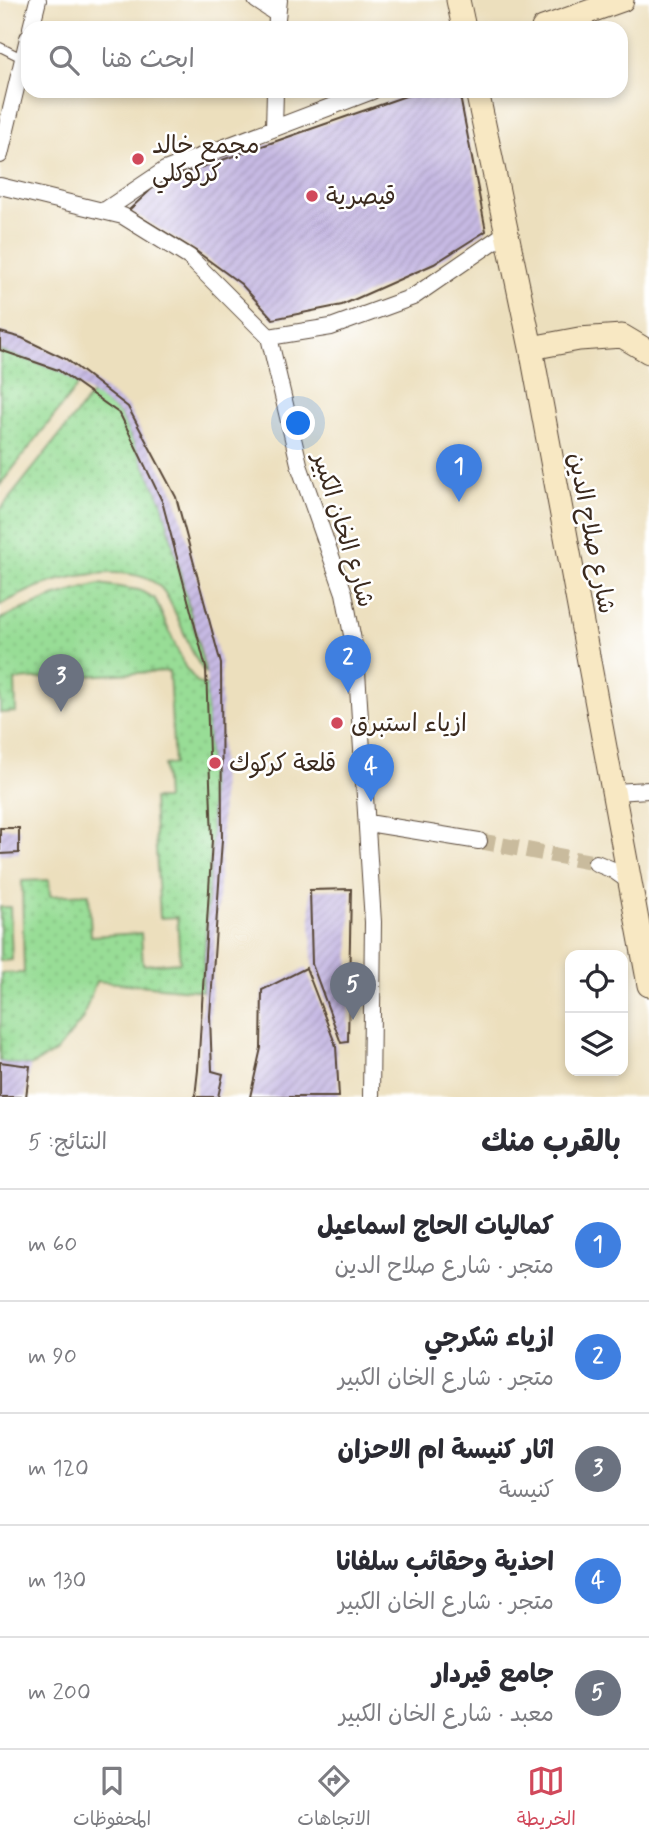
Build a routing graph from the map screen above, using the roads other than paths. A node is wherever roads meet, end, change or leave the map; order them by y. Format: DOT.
graph roads {
  1 [pos="38,0"];
  2 [pos="256,0"];
  3 [pos="458,0"];
  4 [pos="622,0"];
  5 [pos="277,14"];
  6 [pos="33,21"];
  7 [pos="462,21"];
  8 [pos="563,21"];
  9 [pos="0,47"];
  10 [pos="21,58"];
  11 [pos="21,61"];
  12 [pos="275,98"];
  13 [pos="353,98"];
  14 [pos="478,98"];
  15 [pos="7,105"];
  16 [pos="274,128"];
  17 [pos="0,155"];
  18 [pos="0,186"];
  19 [pos="104,211"];
  20 [pos="506,233"];
  21 [pos="269,337"];
  22 [pos="531,348"];
  23 [pos="649,352"];
  24 [pos="649,790"];
  25 [pos="614,792"];
  26 [pos="368,823"];
  27 [pos="479,841"];
  28 [pos="596,863"];
  29 [pos="630,882"];
  30 [pos="649,985"];
  31 [pos="372,1097"];
  1 -- 6 [label="street"];
  2 -- 5 [label="street"];
  3 -- 7 [label="street"];
  4 -- 8 [label="street"];
  9 -- 10 [label="lane"];
  11 -- 15 [label="street"];
  12 -- 16 [label="street"];
  13 -- 16 [label="street"];
  14 -- 20 [label="street, شارع صلاح الدين"];
  15 -- 17 [label="street"];
  16 -- 19 [label="street"];
  18 -- 19 [label="street"];
  19 -- 21 [label="street"];
  20 -- 21 [label="street"];
  20 -- 22 [label="street, شارع صلاح الدين"];
  21 -- 26 [label="street, شارع الخان الكبير"];
  22 -- 23 [label="street"];
  22 -- 25 [label="street, شارع صلاح الدين"];
  24 -- 25 [label="street"];
  25 -- 29 [label="street, شارع صلاح الدين"];
  26 -- 27 [label="street"];
  26 -- 31 [label="street, شارع الخان الكبير"];
  28 -- 29 [label="street"];
  29 -- 30 [label="street, شارع صلاح الدين"];
}
